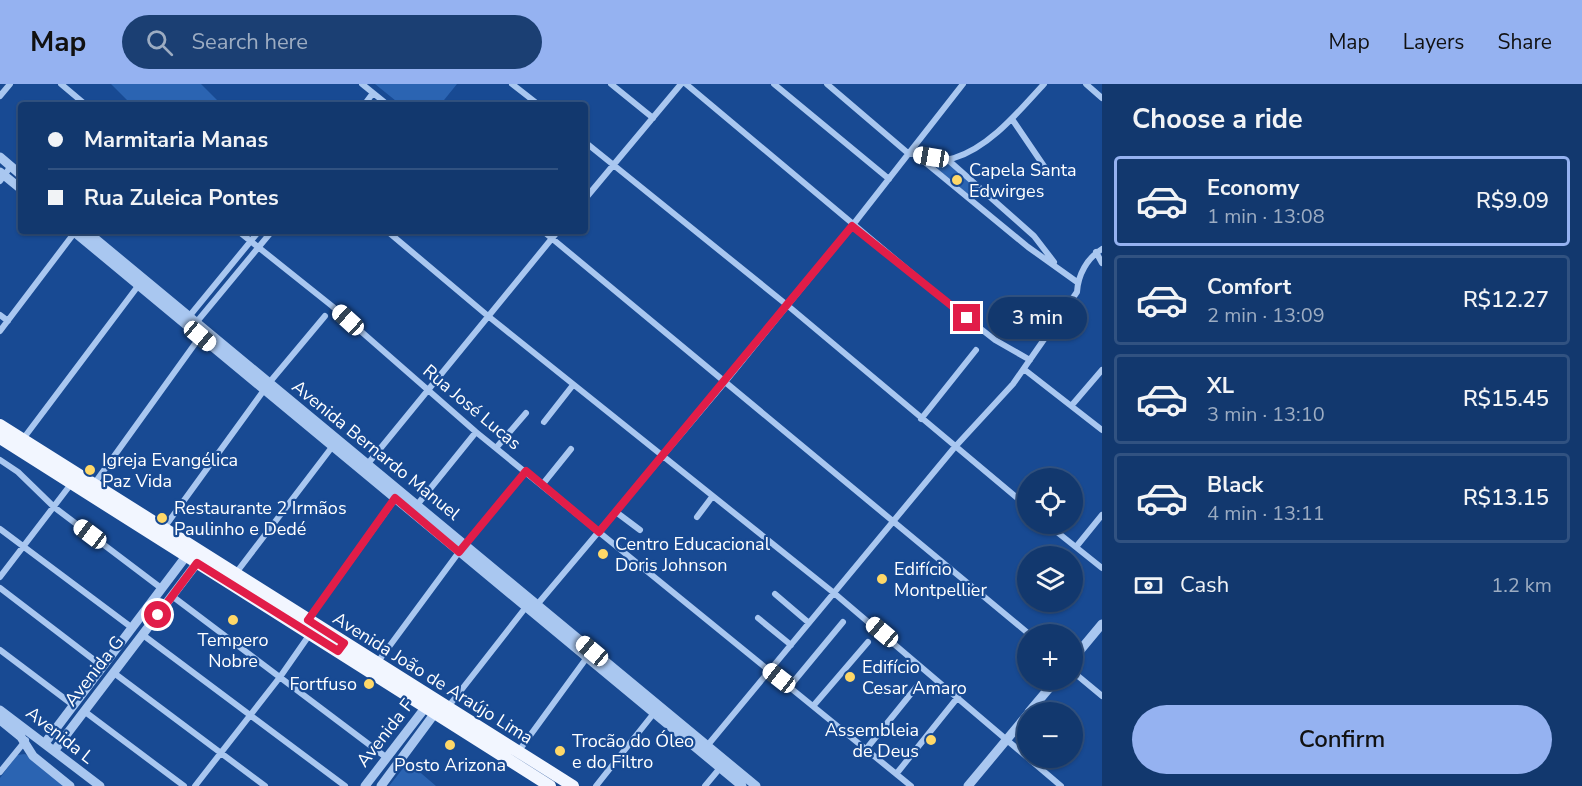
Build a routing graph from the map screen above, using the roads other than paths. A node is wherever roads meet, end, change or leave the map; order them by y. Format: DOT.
graph roads {
  1 [pos="10,84"];
  2 [pos="61,84"];
  3 [pos="362,84"];
  4 [pos="512,84"];
  5 [pos="611,84"];
  6 [pos="681,84"];
  7 [pos="686,84"];
  8 [pos="774,84"];
  9 [pos="827,84"];
  10 [pos="963,84"];
  11 [pos="1044,84"];
  12 [pos="1086,84"];
  13 [pos="374,93"];
  14 [pos="0,96"];
  15 [pos="1102,98"];
  16 [pos="380,99"];
  17 [pos="81,102"];
  18 [pos="366,102"];
  19 [pos="378,102"];
  20 [pos="384,102"];
  21 [pos="535,102"];
  22 [pos="653,118"];
  23 [pos="1012,119"];
  24 [pos="588,144"];
  25 [pos="912,154"];
  26 [pos="0,157"];
  27 [pos="946,159"];
  28 [pos="614,165"];
  29 [pos="11,166"];
  30 [pos="18,172"];
  31 [pos="1050,175"];
  32 [pos="1,176"];
  33 [pos="18,177"];
  34 [pos="889,179"];
  35 [pos="13,183"];
  36 [pos="18,187"];
  37 [pos="588,195"];
  38 [pos="852,226"];
  39 [pos="73,234"];
  40 [pos="77,234"];
  41 [pos="90,234"];
  42 [pos="242,234"];
  43 [pos="257,234"];
  44 [pos="270,234"];
  45 [pos="391,234"];
  46 [pos="547,234"];
  47 [pos="555,234"];
  48 [pos="552,238"];
  49 [pos="251,241"];
  50 [pos="259,247"];
  51 [pos="1099,250"];
  52 [pos="1102,263"];
  53 [pos="121,266"];
  54 [pos="1057,267"];
  55 [pos="1077,282"];
  56 [pos="138,286"];
  57 [pos="787,305"];
  58 [pos="0,315"];
  59 [pos="325,316"];
  60 [pos="488,316"];
  61 [pos="8,321"];
  62 [pos="190,323"];
  63 [pos="0,331"];
  64 [pos="202,334"];
  65 [pos="976,350"];
  66 [pos="1030,360"];
  67 [pos="1102,369"];
  68 [pos="1025,370"];
  69 [pos="725,382"];
  70 [pos="573,385"];
  71 [pos="266,386"];
  72 [pos="428,391"];
  73 [pos="1072,405"];
  74 [pos="526,413"];
  75 [pos="921,419"];
  76 [pos="309,422"];
  77 [pos="544,422"];
  78 [pos="0,425"];
  79 [pos="1102,430"];
  80 [pos="476,432"];
  81 [pos="0,438"];
  82 [pos="22,439"];
  83 [pos="332,447"];
  84 [pos="496,448"];
  85 [pos="954,448"];
  86 [pos="571,449"];
  87 [pos="663,458"];
  88 [pos="0,460"];
  89 [pos="365,468"];
  90 [pos="526,471"];
  91 [pos="72,483"];
  92 [pos="94,484"];
  93 [pos="542,485"];
  94 [pos="712,497"];
  95 [pos="395,498"];
  96 [pos="1017,498"];
  97 [pos="417,505"];
  98 [pos="54,507"];
  99 [pos="616,512"];
  100 [pos="1102,515"];
  101 [pos="697,517"];
  102 [pos="893,522"];
  103 [pos="0,528"];
  104 [pos="164,529"];
  105 [pos="640,530"];
  106 [pos="599,532"];
  107 [pos="1060,534"];
  108 [pos="1075,546"];
  109 [pos="1077,546"];
  110 [pos="23,547"];
  111 [pos="462,548"];
  112 [pos="1083,553"];
  113 [pos="195,555"];
  114 [pos="1102,568"];
  115 [pos="236,574"];
  116 [pos="0,577"];
  117 [pos="0,588"];
  118 [pos="162,588"];
  119 [pos="834,593"];
  120 [pos="775,594"];
  121 [pos="172,596"];
  122 [pos="538,606"];
  123 [pos="524,607"];
  124 [pos="758,618"];
  125 [pos="308,620"];
  126 [pos="843,622"];
  127 [pos="809,623"];
  128 [pos="1017,624"];
  129 [pos="1102,624"];
  130 [pos="131,627"];
  131 [pos="143,634"];
  132 [pos="320,636"];
  133 [pos="868,642"];
  134 [pos="791,645"];
  135 [pos="341,647"];
  136 [pos="1083,647"];
  137 [pos="0,650"];
  138 [pos="589,654"];
  139 [pos="377,663"];
  140 [pos="102,666"];
  141 [pos="769,671"];
  142 [pos="114,673"];
  143 [pos="280,677"];
  144 [pos="1083,680"];
  145 [pos="918,685"];
  146 [pos="789,686"];
  147 [pos="1048,690"];
  148 [pos="1102,696"];
  149 [pos="958,697"];
  150 [pos="1037,702"];
  151 [pos="73,705"];
  152 [pos="814,705"];
  153 [pos="437,709"];
  154 [pos="0,710"];
  155 [pos="84,711"];
  156 [pos="654,713"];
  157 [pos="251,716"];
  158 [pos="0,720"];
  159 [pos="673,723"];
  160 [pos="1017,726"];
  161 [pos="32,734"];
  162 [pos="1005,740"];
  163 [pos="23,742"];
  164 [pos="45,743"];
  165 [pos="707,746"];
  166 [pos="867,748"];
  167 [pos="54,751"];
  168 [pos="222,753"];
  169 [pos="517,753"];
  170 [pos="387,758"];
  171 [pos="720,768"];
  172 [pos="0,772"];
  173 [pos="897,773"];
  174 [pos="97,785"];
  175 [pos="70,786"];
  176 [pos="184,786"];
  177 [pos="195,786"];
  178 [pos="265,786"];
  179 [pos="345,786"];
  180 [pos="365,786"];
  181 [pos="381,786"];
  182 [pos="550,786"];
  183 [pos="573,786"];
  184 [pos="596,786"];
  185 [pos="705,786"];
  186 [pos="742,786"];
  187 [pos="756,786"];
  188 [pos="911,786"];
  189 [pos="968,786"];
  190 [pos="1061,786"];
  1 -- 14 [label="street"];
  2 -- 17 [label="street"];
  3 -- 13 [label="street"];
  4 -- 21 [label="street"];
  5 -- 22 [label="street"];
  6 -- 22 [label="street"];
  7 -- 38 [label="street"];
  8 -- 34 [label="street"];
  9 -- 25 [label="street"];
  10 -- 25 [label="street"];
  11 -- 23 [label="street"];
  12 -- 15 [label="street"];
  13 -- 16 [label="street"];
  13 -- 18 [label="street"];
  16 -- 19 [label="street"];
  16 -- 20 [label="street"];
  22 -- 28 [label="street"];
  23 -- 27 [label="street"];
  23 -- 31 [label="street"];
  24 -- 28 [label="street"];
  25 -- 27 [label="street"];
  25 -- 34 [label="street"];
  25 -- 54 [label="street"];
  26 -- 29 [label="street"];
  27 -- 54 [label="street"];
  28 -- 37 [label="street"];
  28 -- 57 [label="street"];
  29 -- 30 [label="street"];
  29 -- 32 [label="street"];
  32 -- 35 [label="street"];
  33 -- 35 [label="street"];
  34 -- 38 [label="street"];
  35 -- 36 [label="street"];
  38 -- 57 [label="street"];
  38 -- 66 [label="street"];
  39 -- 61 [label="street"];
  40 -- 53 [label="street, Avenida Bernardo Manuel"];
  41 -- 53 [label="street, Avenida Bernardo Manuel"];
  42 -- 49 [label="street, Rua José Lucas"];
  43 -- 49 [label="street"];
  44 -- 50 [label="street"];
  45 -- 60 [label="street"];
  46 -- 48 [label="street"];
  47 -- 48 [label="street"];
  48 -- 60 [label="street"];
  48 -- 69 [label="street"];
  49 -- 50 [label="street, Rua José Lucas"];
  49 -- 62 [label="street"];
  50 -- 62 [label="street"];
  50 -- 72 [label="street, Rua José Lucas"];
  51 -- 52 [label="street"];
  51 -- 55 [label="street"];
  53 -- 56 [label="street, Avenida Bernardo Manuel"];
  53 -- 62 [label="street, Avenida Bernardo Manuel"];
  54 -- 55 [label="street"];
  55 -- 66 [label="street"];
  56 -- 62 [label="street, Avenida Bernardo Manuel"];
  56 -- 82 [label="street"];
  57 -- 69 [label="street"];
  57 -- 75 [label="street"];
  58 -- 61 [label="street"];
  59 -- 71 [label="street"];
  60 -- 70 [label="street"];
  60 -- 72 [label="street"];
  61 -- 63 [label="street"];
  62 -- 64 [label="street, Avenida Bernardo Manuel"];
  64 -- 71 [label="street, Avenida Bernardo Manuel"];
  64 -- 92 [label="street"];
  65 -- 75 [label="street"];
  66 -- 68 [label="street"];
  67 -- 73 [label="street"];
  68 -- 73 [label="street"];
  68 -- 85 [label="street"];
  69 -- 87 [label="street"];
  69 -- 102 [label="street"];
  70 -- 77 [label="street"];
  70 -- 87 [label="street"];
  71 -- 76 [label="street, Avenida Bernardo Manuel"];
  71 -- 104 [label="street"];
  72 -- 80 [label="street, Rua José Lucas"];
  72 -- 89 [label="street"];
  73 -- 79 [label="street"];
  74 -- 84 [label="street"];
  75 -- 85 [label="street"];
  76 -- 83 [label="street, Avenida Bernardo Manuel"];
  76 -- 89 [label="street, Avenida Bernardo Manuel"];
  78 -- 82 [label="main road, Avenida João de Araújo Lima"];
  80 -- 84 [label="street, Rua José Lucas"];
  80 -- 97 [label="street"];
  81 -- 91 [label="main road, Avenida João de Araújo Lima"];
  82 -- 92 [label="main road, Avenida João de Araújo Lima"];
  83 -- 89 [label="street, Avenida Bernardo Manuel"];
  83 -- 115 [label="street"];
  84 -- 90 [label="street, Rua José Lucas"];
  85 -- 96 [label="street"];
  85 -- 102 [label="street"];
  86 -- 93 [label="street"];
  87 -- 94 [label="street"];
  87 -- 99 [label="street"];
  88 -- 98 [label="street"];
  89 -- 95 [label="street, Avenida Bernardo Manuel"];
  89 -- 97 [label="street, Avenida Bernardo Manuel"];
  90 -- 93 [label="street, Rua José Lucas"];
  90 -- 111 [label="street"];
  91 -- 98 [label="street"];
  91 -- 113 [label="main road, Avenida João de Araújo Lima"];
  92 -- 104 [label="main road, Avenida João de Araújo Lima"];
  93 -- 106 [label="street, Rua José Lucas"];
  94 -- 101 [label="street"];
  94 -- 119 [label="street"];
  95 -- 111 [label="street, Avenida Bernardo Manuel"];
  95 -- 125 [label="street"];
  97 -- 111 [label="street, Avenida Bernardo Manuel"];
  98 -- 110 [label="street"];
  98 -- 118 [label="street"];
  99 -- 105 [label="street"];
  99 -- 106 [label="street"];
  100 -- 109 [label="street"];
  102 -- 119 [label="street"];
  102 -- 128 [label="street"];
  103 -- 110 [label="street"];
  104 -- 113 [label="main road, Avenida João de Araújo Lima"];
  106 -- 122 [label="street"];
  106 -- 141 [label="street, Rua José Lucas"];
  107 -- 108 [label="street"];
  110 -- 116 [label="street"];
  110 -- 130 [label="street"];
  111 -- 122 [label="street, Avenida Bernardo Manuel"];
  111 -- 123 [label="street, Avenida Bernardo Manuel"];
  111 -- 139 [label="street"];
  112 -- 114 [label="street"];
  113 -- 115 [label="main road, Avenida João de Araújo Lima"];
  113 -- 118 [label="street, Avenida G"];
  113 -- 121 [label="street, Avenida G"];
  113 -- 132 [label="main road, Avenida João de Araújo Lima"];
  115 -- 125 [label="main road, Avenida João de Araújo Lima"];
  117 -- 140 [label="street"];
  118 -- 130 [label="street, Avenida G"];
  119 -- 127 [label="street"];
  119 -- 149 [label="street"];
  120 -- 127 [label="street"];
  121 -- 131 [label="street, Avenida G"];
  121 -- 143 [label="street"];
  122 -- 123 [label="street"];
  122 -- 138 [label="street, Avenida Bernardo Manuel"];
  123 -- 138 [label="street, Avenida Bernardo Manuel"];
  123 -- 153 [label="street"];
  124 -- 134 [label="street"];
  125 -- 132 [label="main road, Avenida João de Araújo Lima"];
  126 -- 146 [label="street"];
  127 -- 134 [label="street"];
  129 -- 136 [label="street"];
  130 -- 140 [label="street, Avenida G"];
  131 -- 142 [label="street, Avenida G"];
  131 -- 157 [label="street"];
  132 -- 135 [label="main road, Avenida João de Araújo Lima"];
  132 -- 143 [label="street"];
  133 -- 152 [label="street"];
  134 -- 141 [label="street"];
  135 -- 139 [label="main road, Avenida João de Araújo Lima"];
  135 -- 153 [label="main road, Avenida João de Araújo Lima"];
  137 -- 151 [label="street"];
  138 -- 156 [label="street, Avenida Bernardo Manuel"];
  138 -- 159 [label="street, Avenida Bernardo Manuel"];
  138 -- 169 [label="street"];
  139 -- 153 [label="main road, Avenida João de Araújo Lima"];
  140 -- 151 [label="street, Avenida G"];
  141 -- 146 [label="street, Rua José Lucas"];
  141 -- 165 [label="street"];
  142 -- 155 [label="street, Avenida G"];
  142 -- 168 [label="street"];
  143 -- 157 [label="street"];
  143 -- 170 [label="street"];
  144 -- 148 [label="street"];
  145 -- 166 [label="street"];
  146 -- 152 [label="street, Rua José Lucas"];
  147 -- 150 [label="street"];
  149 -- 162 [label="street"];
  149 -- 173 [label="street"];
  151 -- 164 [label="street, Avenida G"];
  152 -- 166 [label="street, Rua José Lucas"];
  153 -- 169 [label="main road, Avenida João de Araújo Lima"];
  153 -- 170 [label="street, Avenida F"];
  153 -- 181 [label="street, Avenida F"];
  153 -- 182 [label="main road, Avenida João de Araújo Lima"];
  154 -- 161 [label="street, Avenida L"];
  155 -- 167 [label="street, Avenida G"];
  155 -- 176 [label="street"];
  156 -- 159 [label="street, Avenida Bernardo Manuel"];
  156 -- 184 [label="street"];
  157 -- 168 [label="street"];
  157 -- 179 [label="street"];
  158 -- 163 [label="street, Avenida L"];
  159 -- 165 [label="street, Avenida Bernardo Manuel"];
  159 -- 171 [label="street, Avenida Bernardo Manuel"];
  160 -- 162 [label="street"];
  161 -- 163 [label="street"];
  161 -- 164 [label="street, Avenida L"];
  162 -- 189 [label="street"];
  162 -- 190 [label="street"];
  163 -- 172 [label="street"];
  163 -- 175 [label="street, Avenida L"];
  164 -- 167 [label="street, Avenida L"];
  165 -- 187 [label="street, Avenida Bernardo Manuel"];
  166 -- 173 [label="street, Rua José Lucas"];
  167 -- 174 [label="street, Avenida L"];
  168 -- 177 [label="street"];
  168 -- 178 [label="street"];
  169 -- 183 [label="main road, Avenida João de Araújo Lima"];
  170 -- 180 [label="street, Avenida F"];
  171 -- 185 [label="street"];
  171 -- 186 [label="street, Avenida Bernardo Manuel"];
  173 -- 188 [label="street, Rua José Lucas"];
}
